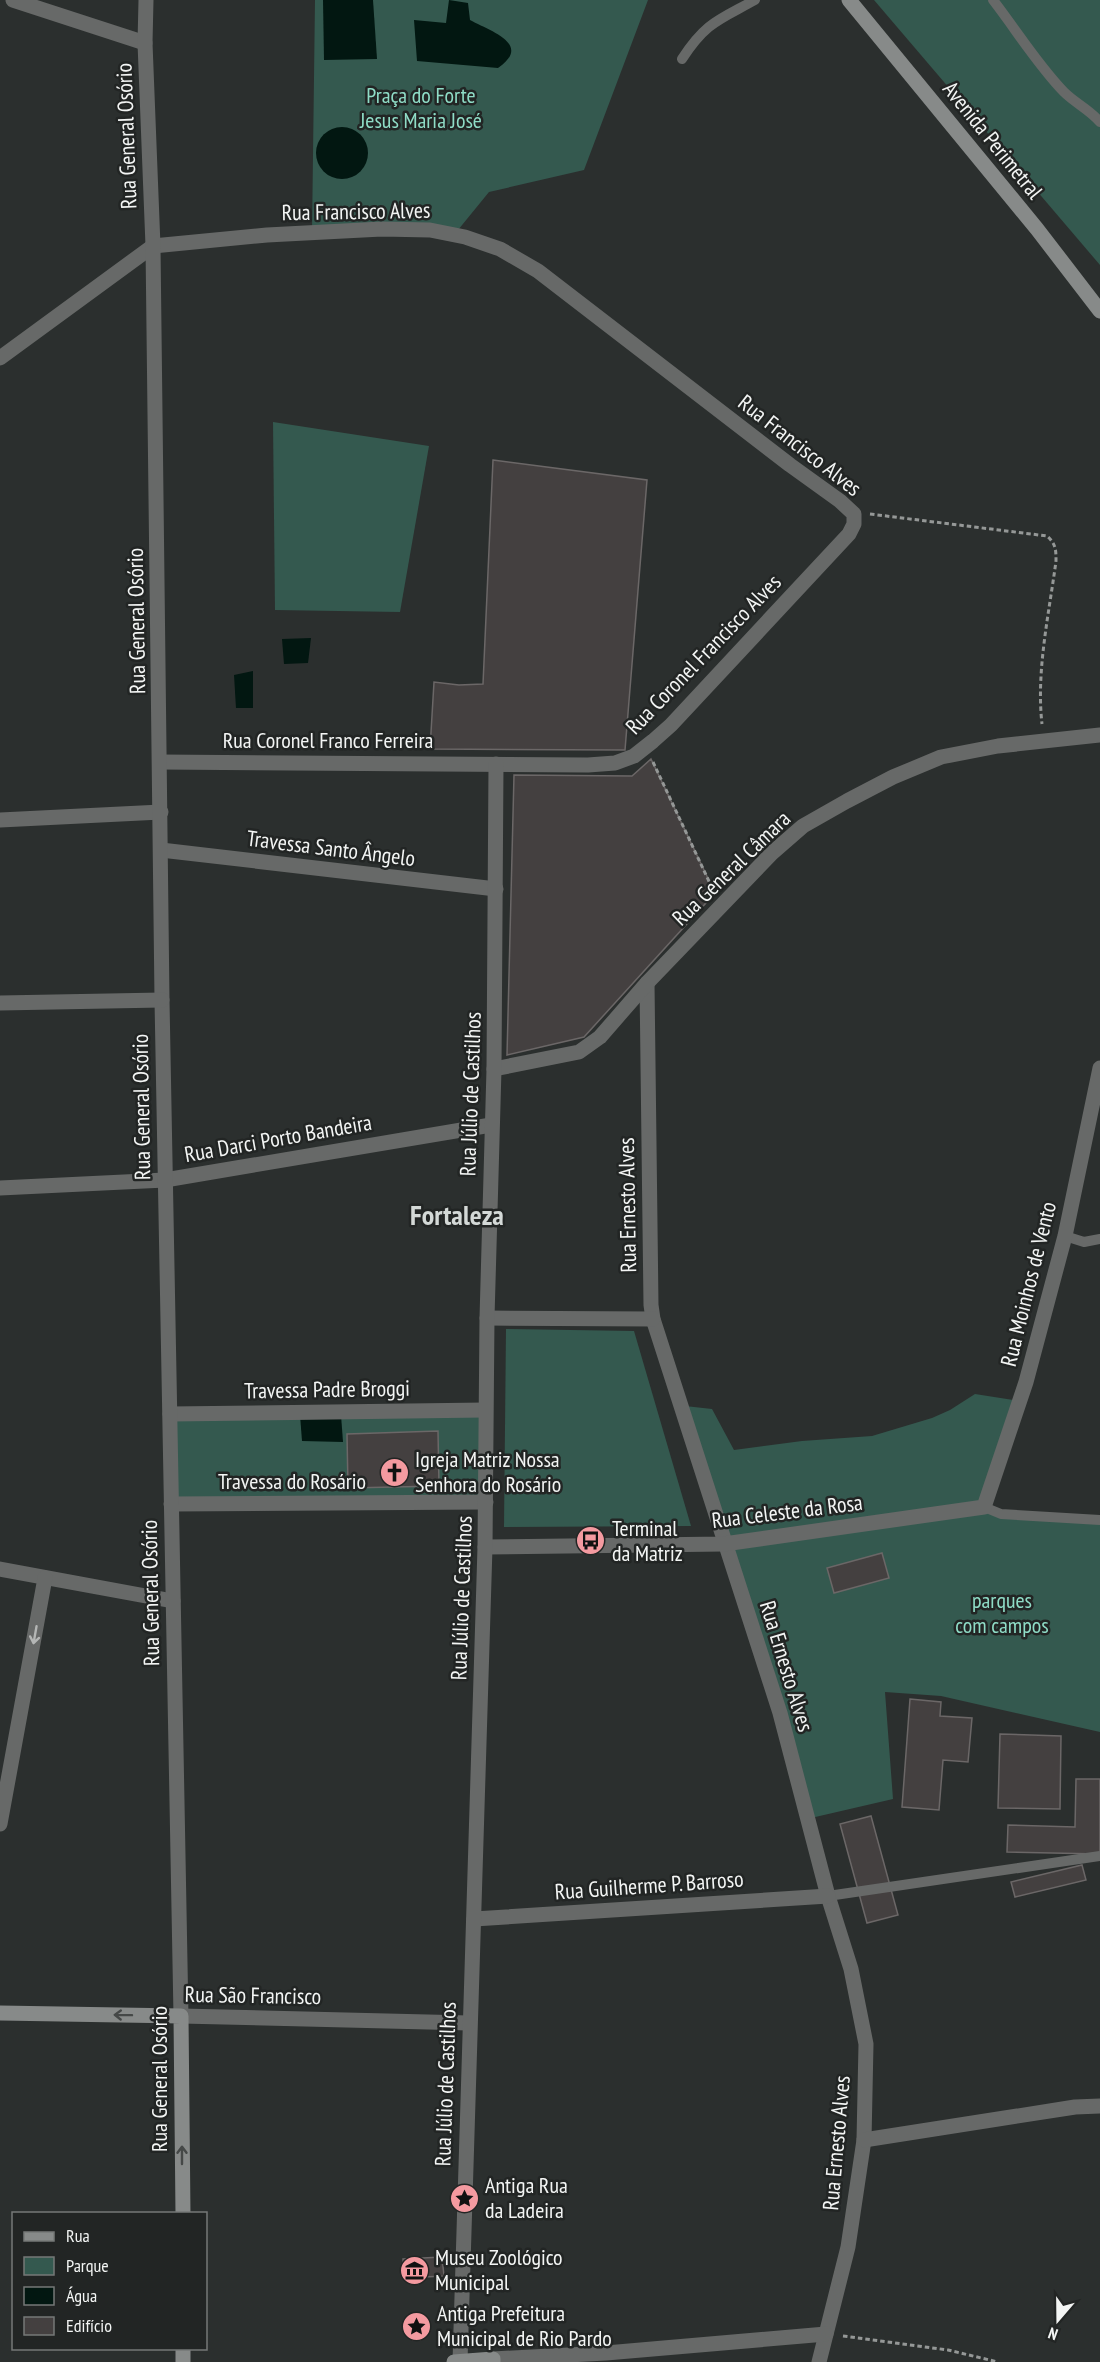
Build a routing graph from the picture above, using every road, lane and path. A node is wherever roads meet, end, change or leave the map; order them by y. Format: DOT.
graph roads {
  1 [pos="13,0"];
  2 [pos="146,0"];
  3 [pos="755,0"];
  4 [pos="849,0"];
  5 [pos="993,0"];
  6 [pos="145,43"];
  7 [pos="682,59"];
  8 [pos="1100,122"];
  9 [pos="153,246"];
  10 [pos="1100,310"];
  11 [pos="0,358"];
  12 [pos="854,514"];
  13 [pos="849,534"];
  14 [pos="1100,735"];
  15 [pos="1043,741"];
  16 [pos="646,747"];
  17 [pos="160,762"];
  18 [pos="496,764"];
  19 [pos="161,812"];
  20 [pos="0,820"];
  21 [pos="161,850"];
  22 [pos="496,889"];
  23 [pos="721,906"];
  24 [pos="647,983"];
  25 [pos="162,1000"];
  26 [pos="0,1003"];
  27 [pos="1100,1068"];
  28 [pos="494,1069"];
  29 [pos="491,1125"];
  30 [pos="165,1180"];
  31 [pos="0,1188"];
  32 [pos="1065,1236"];
  33 [pos="1100,1239"];
  34 [pos="487,1318"];
  35 [pos="653,1319"];
  36 [pos="485,1410"];
  37 [pos="170,1413"];
  38 [pos="486,1502"];
  39 [pos="171,1504"];
  40 [pos="984,1507"];
  41 [pos="1100,1520"];
  42 [pos="724,1544"];
  43 [pos="485,1547"];
  44 [pos="0,1569"];
  45 [pos="45,1578"];
  46 [pos="173,1601"];
  47 [pos="0,1824"];
  48 [pos="1100,1856"];
  49 [pos="828,1896"];
  50 [pos="474,1919"];
  51 [pos="0,2013"];
  52 [pos="181,2016"];
  53 [pos="470,2023"];
  54 [pos="1100,2106"];
  55 [pos="864,2140"];
  56 [pos="183,2212"];
  57 [pos="826,2334"];
  58 [pos="493,2361"];
  59 [pos="454,2362"];
  60 [pos="460,2362"];
  61 [pos="819,2362"];
  62 [pos="998,2362"];
  1 -- 6 [label="street"];
  2 -- 6 [label="street, Rua General Osório"];
  3 -- 7 [label="lane"];
  4 -- 10 [label="main road, Avenida Perimetral"];
  5 -- 8 [label="lane"];
  6 -- 9 [label="street, Rua General Osório"];
  9 -- 11 [label="street"];
  9 -- 12 [label="street, Rua Francisco Alves"];
  9 -- 17 [label="street, Rua General Osório"];
  12 -- 13 [label="street, Rua Francisco Alves"];
  12 -- 15 [label="path"];
  13 -- 16 [label="street, Rua Coronel Francisco Alves"];
  14 -- 15 [label="street, Rua General Câmara"];
  15 -- 23 [label="street, Rua General Câmara"];
  16 -- 18 [label="street, Rua Coronel Francisco Alves"];
  16 -- 23 [label="path"];
  17 -- 18 [label="street, Rua Coronel Franco Ferreira"];
  17 -- 19 [label="street, Rua General Osório"];
  18 -- 22 [label="street, Rua Júlio de Castilhos"];
  19 -- 20 [label="street"];
  19 -- 21 [label="street, Rua General Osório"];
  21 -- 22 [label="street, Travessa Santo Ângelo"];
  21 -- 25 [label="street, Rua General Osório"];
  22 -- 28 [label="street, Rua Júlio de Castilhos"];
  23 -- 24 [label="street, Rua General Câmara"];
  24 -- 28 [label="street, Rua General Câmara"];
  24 -- 35 [label="street, Rua Ernesto Alves"];
  25 -- 26 [label="street"];
  25 -- 30 [label="street, Rua General Osório"];
  27 -- 32 [label="street, Rua Moinhos de Vento"];
  28 -- 29 [label="street, Rua Júlio de Castilhos"];
  29 -- 30 [label="street, Rua Darci Porto Bandeira"];
  29 -- 34 [label="street, Rua Júlio de Castilhos"];
  30 -- 31 [label="street, Rua Darci Porto Bandeira"];
  30 -- 37 [label="street, Rua General Osório"];
  32 -- 33 [label="lane"];
  32 -- 40 [label="street, Rua Moinhos de Vento"];
  34 -- 35 [label="street"];
  34 -- 36 [label="street, Rua Júlio de Castilhos"];
  35 -- 42 [label="street, Rua Ernesto Alves"];
  36 -- 37 [label="street, Travessa Padre Broggi"];
  36 -- 38 [label="street, Rua Júlio de Castilhos"];
  37 -- 39 [label="street, Rua General Osório"];
  38 -- 39 [label="street, Travessa do Rosário"];
  38 -- 43 [label="street, Rua Júlio de Castilhos"];
  39 -- 46 [label="street, Rua General Osório"];
  40 -- 41 [label="lane"];
  40 -- 42 [label="street, Rua Celeste da Rosa"];
  42 -- 43 [label="street, Rua Celeste da Rosa"];
  42 -- 49 [label="street, Rua Ernesto Alves"];
  43 -- 50 [label="street, Rua Júlio de Castilhos"];
  44 -- 45 [label="street"];
  45 -- 46 [label="street"];
  45 -- 47 [label="street, one-way"];
  46 -- 52 [label="street, Rua General Osório"];
  48 -- 49 [label="lane"];
  49 -- 50 [label="street, Rua Guilherme P. Barroso"];
  49 -- 55 [label="street, Rua Ernesto Alves"];
  50 -- 53 [label="street, Rua Júlio de Castilhos"];
  52 -- 51 [label="main road, Rua São Francisco, one-way"];
  52 -- 53 [label="street, Rua São Francisco"];
  56 -- 52 [label="main road, Rua General Osório, one-way"];
  53 -- 60 [label="street, Rua Júlio de Castilhos"];
  54 -- 55 [label="street"];
  55 -- 57 [label="street, Rua Ernesto Alves"];
  57 -- 58 [label="street"];
  57 -- 61 [label="street, Rua Ernesto Alves"];
  57 -- 62 [label="path"];
  58 -- 60 [label="main road"];
  59 -- 60 [label="main road"];
}
